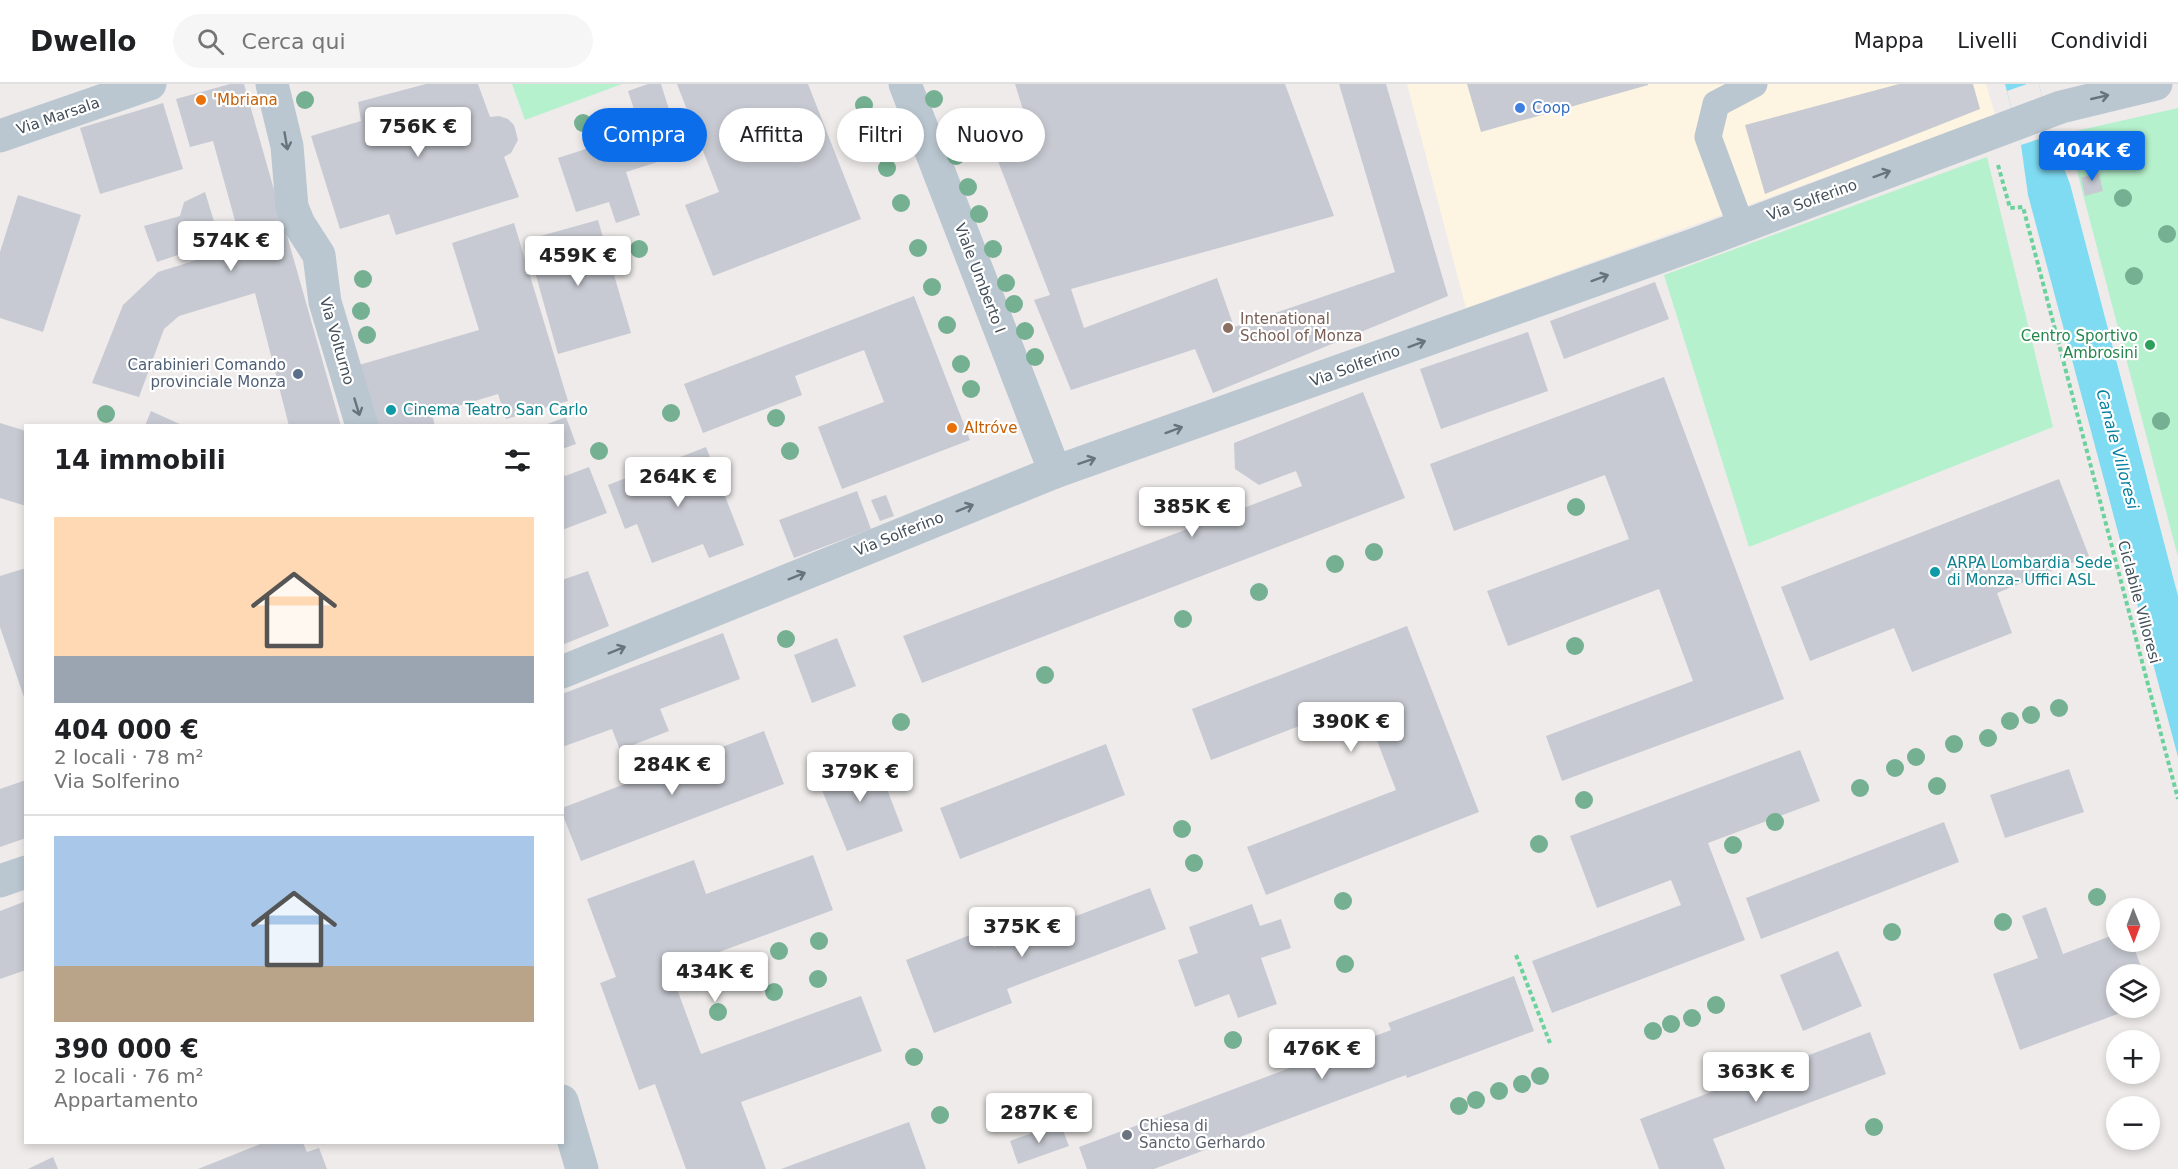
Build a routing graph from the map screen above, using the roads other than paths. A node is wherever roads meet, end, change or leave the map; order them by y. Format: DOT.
graph roads {
  1 [pos="150,84"];
  2 [pos="272,84"];
  3 [pos="905,84"];
  4 [pos="1754,84"];
  5 [pos="2156,84"];
  6 [pos="0,136"];
  7 [pos="1741,226"];
  8 [pos="361,424"];
  9 [pos="1055,472"];
  10 [pos="564,671"];
  11 [pos="24,873"];
  12 [pos="0,881"];
  13 [pos="564,1108"];
  14 [pos="582,1169"];
  1 -- 6 [label="street, Via Marsala"];
  2 -- 8 [label="street, Via Volturno, one-way"];
  3 -- 9 [label="street, Viale Umberto I"];
  4 -- 7 [label="street"];
  7 -- 5 [label="street, Via Solferino, one-way"];
  9 -- 7 [label="street, Via Solferino, one-way"];
  10 -- 9 [label="street, Via Solferino, one-way"];
  11 -- 12 [label="street"];
  13 -- 14 [label="street"];
}
